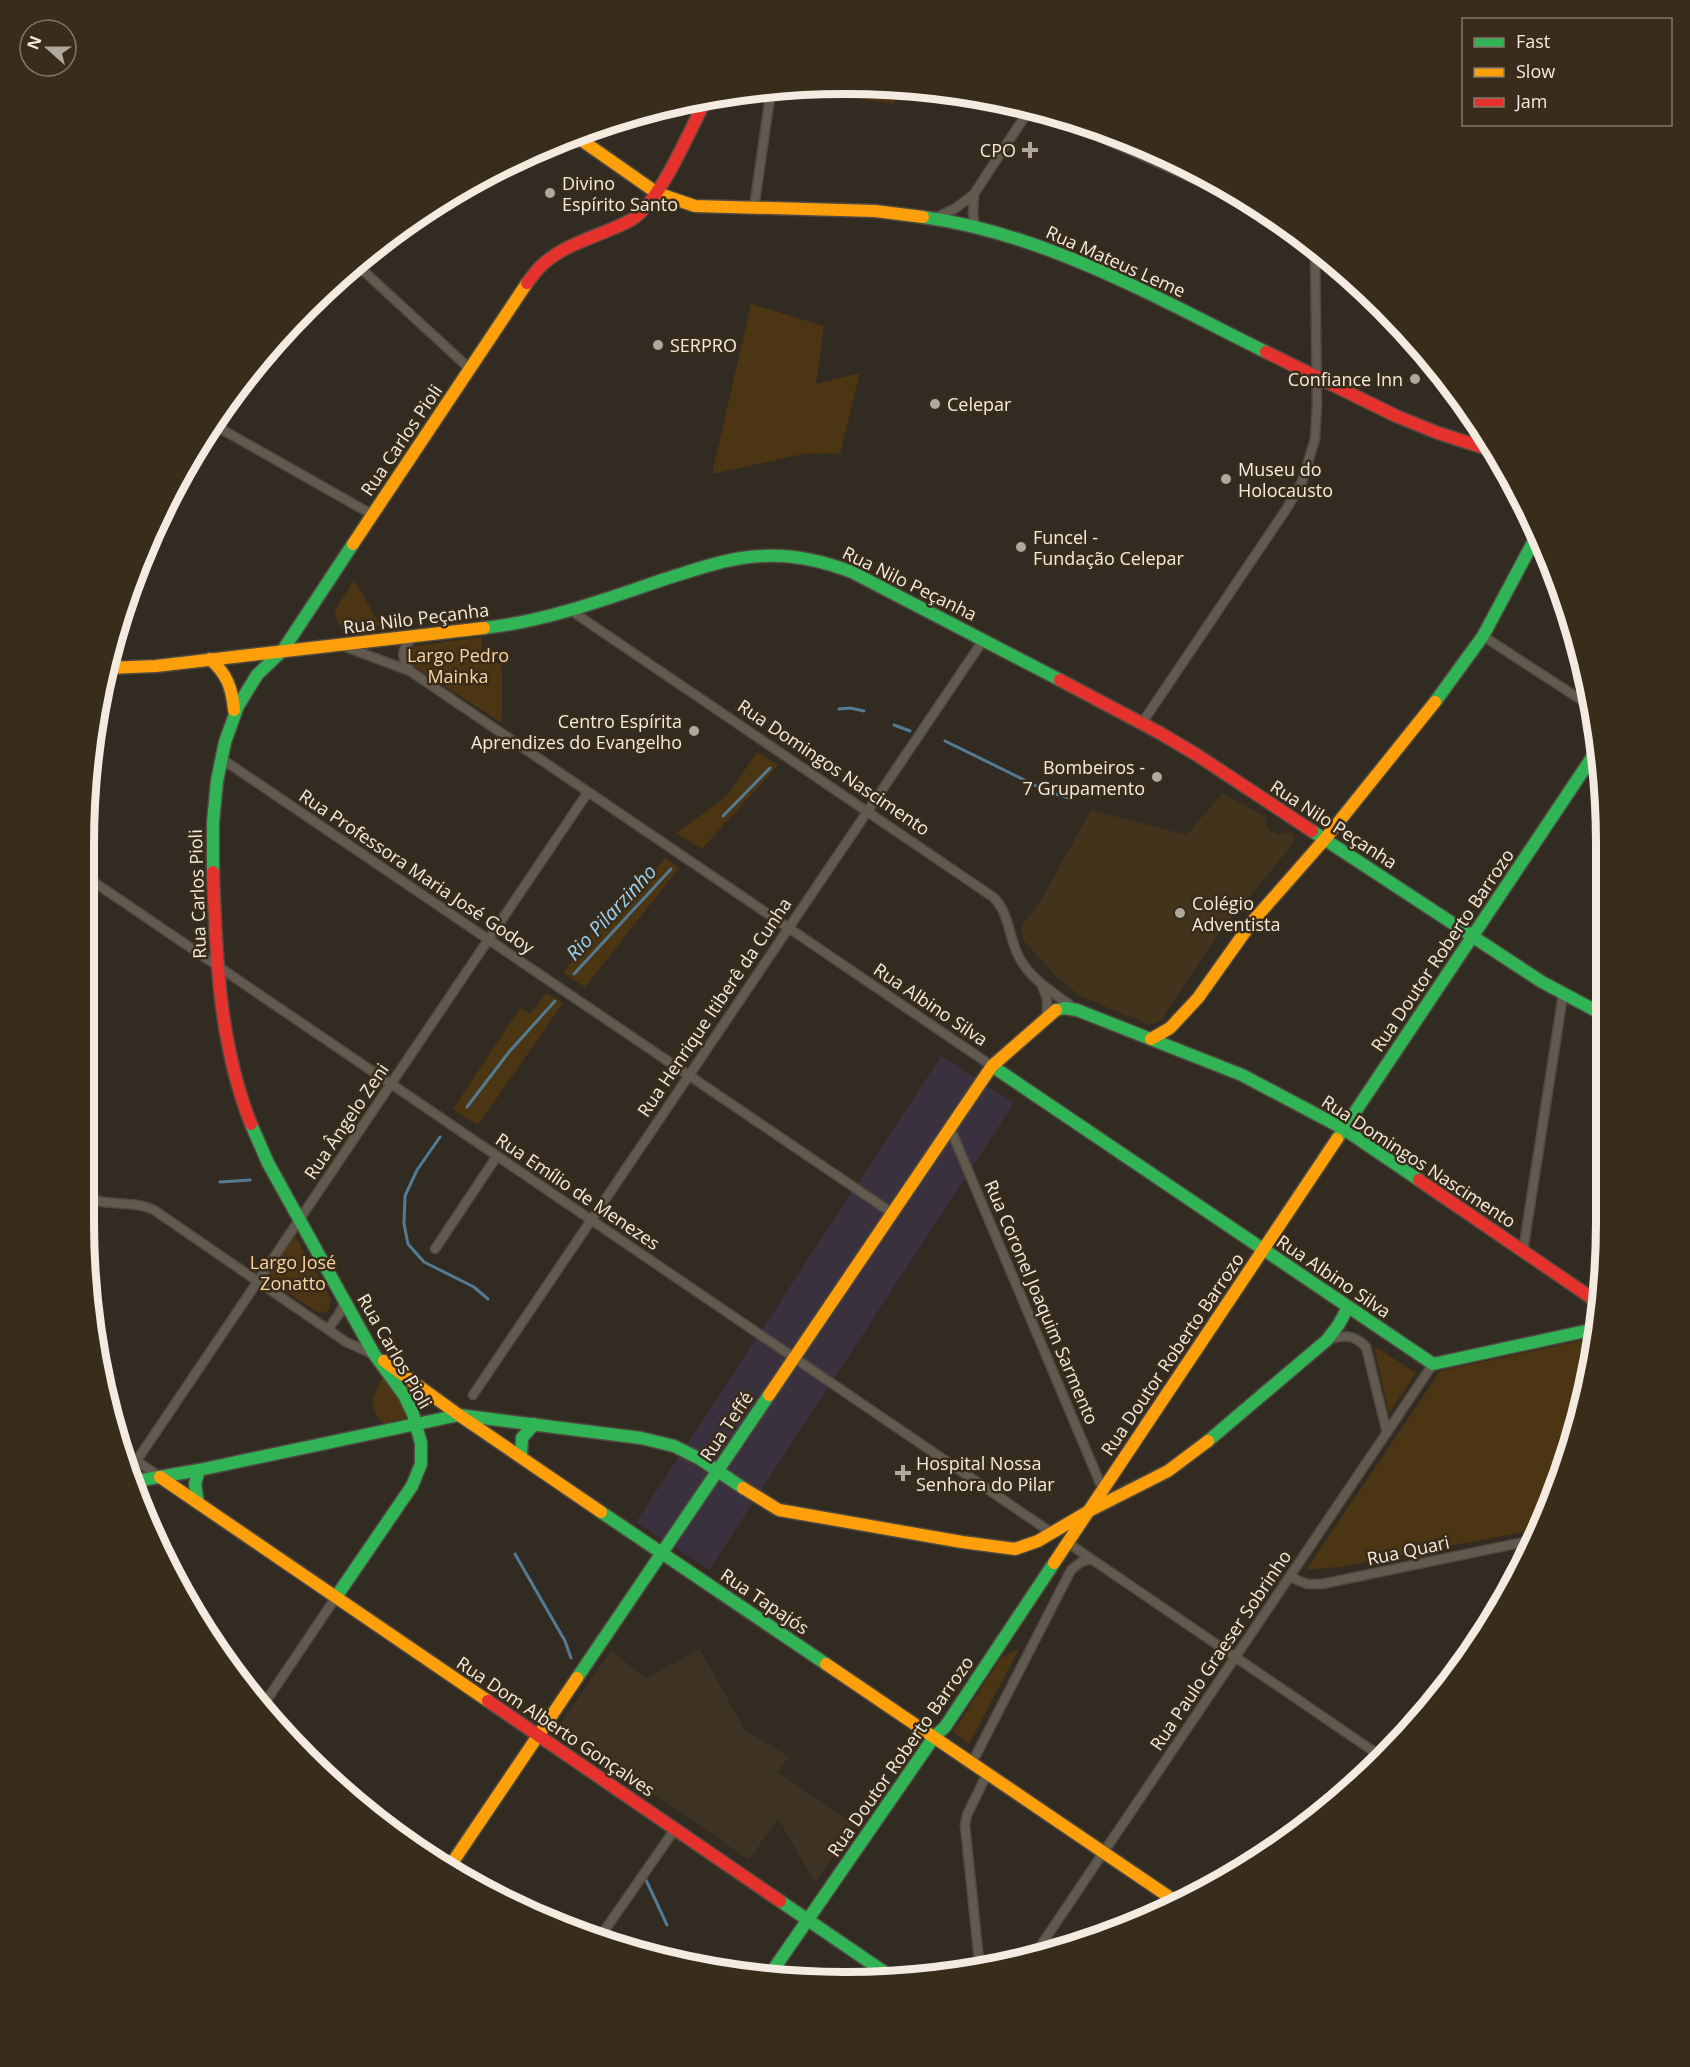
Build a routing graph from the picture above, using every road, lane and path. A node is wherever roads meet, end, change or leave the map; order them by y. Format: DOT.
graph roads {
  1 [pos="770,99"];
  2 [pos="700,109"];
  3 [pos="1025,117"];
  4 [pos="584,142"];
  5 [pos="657,193"];
  6 [pos="974,194"];
  7 [pos="754,208"];
  8 [pos="934,219"];
  9 [pos="975,228"];
  10 [pos="1315,261"];
  11 [pos="363,270"];
  12 [pos="470,369"];
  13 [pos="1317,376"];
  14 [pos="221,429"];
  15 [pos="1480,446"];
  16 [pos="373,515"];
  17 [pos="1532,544"];
  18 [pos="570,610"];
  19 [pos="414,636"];
  20 [pos="1483,636"];
  21 [pos="984,639"];
  22 [pos="339,645"];
  23 [pos="283,650"];
  24 [pos="210,659"];
  25 [pos="116,668"];
  26 [pos="410,671"];
  27 [pos="1581,699"];
  28 [pos="234,715"];
  29 [pos="1142,723"];
  30 [pos="222,759"];
  31 [pos="1590,760"];
  32 [pos="588,792"];
  33 [pos="868,812"];
  34 [pos="1325,839"];
  35 [pos="95,883"];
  36 [pos="789,928"];
  37 [pos="1472,937"];
  38 [pos="488,939"];
  39 [pos="218,966"];
  40 [pos="1041,984"];
  41 [pos="1563,995"];
  42 [pos="1198,998"];
  43 [pos="1077,1010"];
  44 [pos="1596,1012"];
  45 [pos="1047,1016"];
  46 [pos="1151,1039"];
  47 [pos="1175,1049"];
  48 [pos="992,1066"];
  49 [pos="689,1076"];
  50 [pos="391,1084"];
  51 [pos="950,1128"];
  52 [pos="1344,1129"];
  53 [pos="497,1156"];
  54 [pos="95,1200"];
  55 [pos="892,1213"];
  56 [pos="299,1219"];
  57 [pos="592,1220"];
  58 [pos="435,1249"];
  59 [pos="1263,1250"];
  60 [pos="1523,1251"];
  61 [pos="258,1281"];
  62 [pos="1592,1294"];
  63 [pos="345,1301"];
  64 [pos="1348,1307"];
  65 [pos="328,1329"];
  66 [pos="1587,1331"];
  67 [pos="1327,1341"];
  68 [pos="374,1354"];
  69 [pos="794,1358"];
  70 [pos="1433,1364"];
  71 [pos="473,1395"];
  72 [pos="459,1415"];
  73 [pos="416,1423"];
  74 [pos="534,1424"];
  75 [pos="1387,1433"];
  76 [pos="520,1456"];
  77 [pos="132,1458"];
  78 [pos="136,1460"];
  79 [pos="134,1463"];
  80 [pos="199,1470"];
  81 [pos="718,1470"];
  82 [pos="160,1477"];
  83 [pos="141,1480"];
  84 [pos="1103,1490"];
  85 [pos="1120,1496"];
  86 [pos="198,1503"];
  87 [pos="1089,1510"];
  88 [pos="1052,1533"];
  89 [pos="1523,1542"];
  90 [pos="1068,1543"];
  91 [pos="662,1553"];
  92 [pos="1091,1559"];
  93 [pos="1056,1560"];
  94 [pos="1290,1577"];
  95 [pos="336,1597"];
  96 [pos="1236,1657"];
  97 [pos="267,1700"];
  98 [pos="538,1736"];
  99 [pos="933,1737"];
  100 [pos="1376,1753"];
  101 [pos="972,1763"];
  102 [pos="987,1774"];
  103 [pos="675,1829"];
  104 [pos="1104,1852"];
  105 [pos="453,1862"];
  106 [pos="1170,1898"];
  107 [pos="808,1920"];
  108 [pos="603,1933"];
  109 [pos="1040,1947"];
  110 [pos="980,1960"];
  111 [pos="774,1969"];
  112 [pos="883,1971"];
  1 -- 7 [label="street"];
  2 -- 5 [label="main road, Rua Carlos Pioli"];
  3 -- 6 [label="street"];
  4 -- 5 [label="main road, Rua Mateus Leme"];
  5 -- 7 [label="main road, Rua Mateus Leme"];
  5 -- 12 [label="main road, Rua Carlos Pioli"];
  6 -- 8 [label="street"];
  6 -- 9 [label="street"];
  7 -- 8 [label="main road, Rua Mateus Leme"];
  8 -- 9 [label="main road, Rua Mateus Leme"];
  9 -- 13 [label="main road, Rua Mateus Leme"];
  10 -- 13 [label="street"];
  11 -- 12 [label="street"];
  12 -- 16 [label="main road, Rua Carlos Pioli"];
  13 -- 15 [label="main road, Rua Mateus Leme"];
  13 -- 29 [label="street"];
  14 -- 16 [label="street"];
  16 -- 23 [label="main road, Rua Carlos Pioli"];
  17 -- 20 [label="main road"];
  18 -- 19 [label="main road, Rua Nilo Peçanha"];
  18 -- 21 [label="main road, Rua Nilo Peçanha"];
  18 -- 33 [label="street, Rua Domingos Nascimento"];
  19 -- 22 [label="main road, Rua Nilo Peçanha"];
  19 -- 26 [label="street"];
  20 -- 27 [label="street"];
  20 -- 34 [label="main road"];
  21 -- 29 [label="main road, Rua Nilo Peçanha"];
  21 -- 33 [label="street, Rua Henrique Itiberê da Cunha"];
  22 -- 23 [label="main road, Rua Nilo Peçanha"];
  22 -- 26 [label="street, Rua Albino Silva"];
  23 -- 24 [label="main road, Rua Nilo Peçanha"];
  23 -- 28 [label="main road, Rua Carlos Pioli"];
  24 -- 25 [label="main road, Rua Nilo Peçanha"];
  24 -- 28 [label="main road"];
  26 -- 32 [label="street, Rua Albino Silva"];
  28 -- 30 [label="main road, Rua Carlos Pioli"];
  29 -- 34 [label="main road, Rua Nilo Peçanha"];
  30 -- 38 [label="street, Rua Professora Maria José Godoy"];
  30 -- 39 [label="main road, Rua Carlos Pioli"];
  31 -- 37 [label="main road, Rua Doutor Roberto Barrozo"];
  32 -- 36 [label="street, Rua Albino Silva"];
  32 -- 38 [label="street, Rua Ângelo Zeni"];
  33 -- 36 [label="street, Rua Henrique Itiberê da Cunha"];
  33 -- 40 [label="street, Rua Domingos Nascimento"];
  34 -- 37 [label="main road, Rua Nilo Peçanha"];
  34 -- 42 [label="main road"];
  35 -- 39 [label="street, Rua Emílio de Menezes"];
  36 -- 48 [label="street, Rua Albino Silva"];
  36 -- 49 [label="street, Rua Henrique Itiberê da Cunha"];
  37 -- 41 [label="main road, Rua Nilo Peçanha"];
  37 -- 52 [label="main road, Rua Doutor Roberto Barrozo"];
  38 -- 49 [label="street, Rua Professora Maria José Godoy"];
  38 -- 50 [label="street, Rua Ângelo Zeni"];
  39 -- 50 [label="street, Rua Emílio de Menezes"];
  39 -- 56 [label="main road, Rua Carlos Pioli"];
  40 -- 43 [label="street, Rua Domingos Nascimento"];
  40 -- 45 [label="street, Rua Domingos Nascimento"];
  41 -- 44 [label="main road, Rua Nilo Peçanha"];
  41 -- 60 [label="street"];
  42 -- 46 [label="main road"];
  42 -- 47 [label="main road"];
  43 -- 45 [label="main road"];
  43 -- 46 [label="main road, Rua Domingos Nascimento"];
  45 -- 48 [label="main road, Rua Teffé"];
  46 -- 47 [label="main road, Rua Domingos Nascimento"];
  47 -- 52 [label="main road, Rua Domingos Nascimento"];
  48 -- 51 [label="main road, Rua Teffé"];
  48 -- 59 [label="main road, Rua Albino Silva"];
  49 -- 55 [label="street, Rua Professora Maria José Godoy"];
  49 -- 57 [label="street, Rua Henrique Itiberê da Cunha"];
  50 -- 53 [label="street, Rua Emílio de Menezes"];
  50 -- 56 [label="street, Rua Ângelo Zeni"];
  51 -- 55 [label="main road, Rua Teffé"];
  51 -- 84 [label="street, Rua Coronel Joaquim Sarmento"];
  52 -- 59 [label="main road, Rua Doutor Roberto Barrozo"];
  52 -- 60 [label="main road, Rua Domingos Nascimento"];
  53 -- 57 [label="street, Rua Emílio de Menezes"];
  53 -- 58 [label="street"];
  54 -- 61 [label="street, Rua Tapajós"];
  55 -- 69 [label="main road, Rua Teffé"];
  56 -- 61 [label="street, Rua Ângelo Zeni"];
  56 -- 63 [label="main road, Rua Carlos Pioli"];
  57 -- 69 [label="street, Rua Emílio de Menezes"];
  57 -- 71 [label="street, Rua Henrique Itiberê da Cunha"];
  59 -- 64 [label="main road, Rua Albino Silva"];
  59 -- 84 [label="main road, Rua Doutor Roberto Barrozo"];
  60 -- 62 [label="main road, Rua Domingos Nascimento"];
  61 -- 65 [label="street, Rua Tapajós"];
  61 -- 78 [label="street, Rua Ângelo Zeni"];
  63 -- 65 [label="street"];
  63 -- 68 [label="main road, Rua Carlos Pioli"];
  64 -- 67 [label="main road"];
  64 -- 70 [label="main road, Rua Albino Silva"];
  65 -- 68 [label="street, Rua Tapajós"];
  66 -- 70 [label="main road"];
  67 -- 75 [label="street"];
  67 -- 85 [label="main road"];
  68 -- 72 [label="main road, Rua Tapajós"];
  68 -- 73 [label="main road, Rua Carlos Pioli"];
  69 -- 81 [label="main road, Rua Teffé"];
  69 -- 88 [label="street, Rua Emílio de Menezes"];
  70 -- 75 [label="street, Rua Paulo Graeser Sobrinho"];
  72 -- 73 [label="main road"];
  72 -- 74 [label="main road"];
  72 -- 76 [label="main road, Rua Tapajós"];
  73 -- 80 [label="main road"];
  73 -- 95 [label="main road"];
  74 -- 76 [label="main road"];
  74 -- 81 [label="main road"];
  75 -- 94 [label="street, Rua Paulo Graeser Sobrinho"];
  76 -- 91 [label="main road, Rua Tapajós"];
  77 -- 78 [label="street, Rua Dom Alberto Gonçalves"];
  78 -- 79 [label="street, Rua Ângelo Zeni"];
  78 -- 82 [label="street, Rua Dom Alberto Gonçalves"];
  80 -- 82 [label="main road"];
  80 -- 86 [label="main road"];
  81 -- 88 [label="main road"];
  81 -- 91 [label="main road, Rua Teffé"];
  82 -- 83 [label="main road"];
  82 -- 86 [label="main road, Rua Dom Alberto Gonçalves"];
  84 -- 85 [label="main road"];
  84 -- 87 [label="main road, Rua Doutor Roberto Barrozo"];
  85 -- 87 [label="main road"];
  86 -- 95 [label="main road, Rua Dom Alberto Gonçalves"];
  87 -- 88 [label="main road"];
  87 -- 90 [label="main road, Rua Doutor Roberto Barrozo"];
  88 -- 93 [label="main road"];
  89 -- 94 [label="street, Rua Quari"];
  90 -- 92 [label="street"];
  90 -- 93 [label="main road, Rua Doutor Roberto Barrozo"];
  91 -- 98 [label="main road, Rua Teffé"];
  91 -- 99 [label="main road, Rua Tapajós"];
  92 -- 96 [label="street"];
  92 -- 101 [label="street"];
  93 -- 99 [label="main road, Rua Doutor Roberto Barrozo"];
  94 -- 96 [label="street, Rua Paulo Graeser Sobrinho"];
  95 -- 97 [label="street"];
  95 -- 98 [label="main road, Rua Dom Alberto Gonçalves"];
  96 -- 100 [label="street"];
  96 -- 104 [label="street, Rua Paulo Graeser Sobrinho"];
  98 -- 103 [label="main road, Rua Dom Alberto Gonçalves"];
  98 -- 105 [label="main road, Rua Teffé"];
  99 -- 101 [label="main road, Rua Tapajós"];
  99 -- 107 [label="main road, Rua Doutor Roberto Barrozo"];
  101 -- 102 [label="main road, Rua Tapajós"];
  102 -- 104 [label="main road, Rua Tapajós"];
  102 -- 110 [label="street"];
  103 -- 107 [label="main road, Rua Dom Alberto Gonçalves"];
  103 -- 108 [label="street"];
  104 -- 106 [label="main road, Rua Tapajós"];
  104 -- 109 [label="street, Rua Paulo Graeser Sobrinho"];
  107 -- 111 [label="main road, Rua Doutor Roberto Barrozo"];
  107 -- 112 [label="main road, Rua Dom Alberto Gonçalves"];
}
